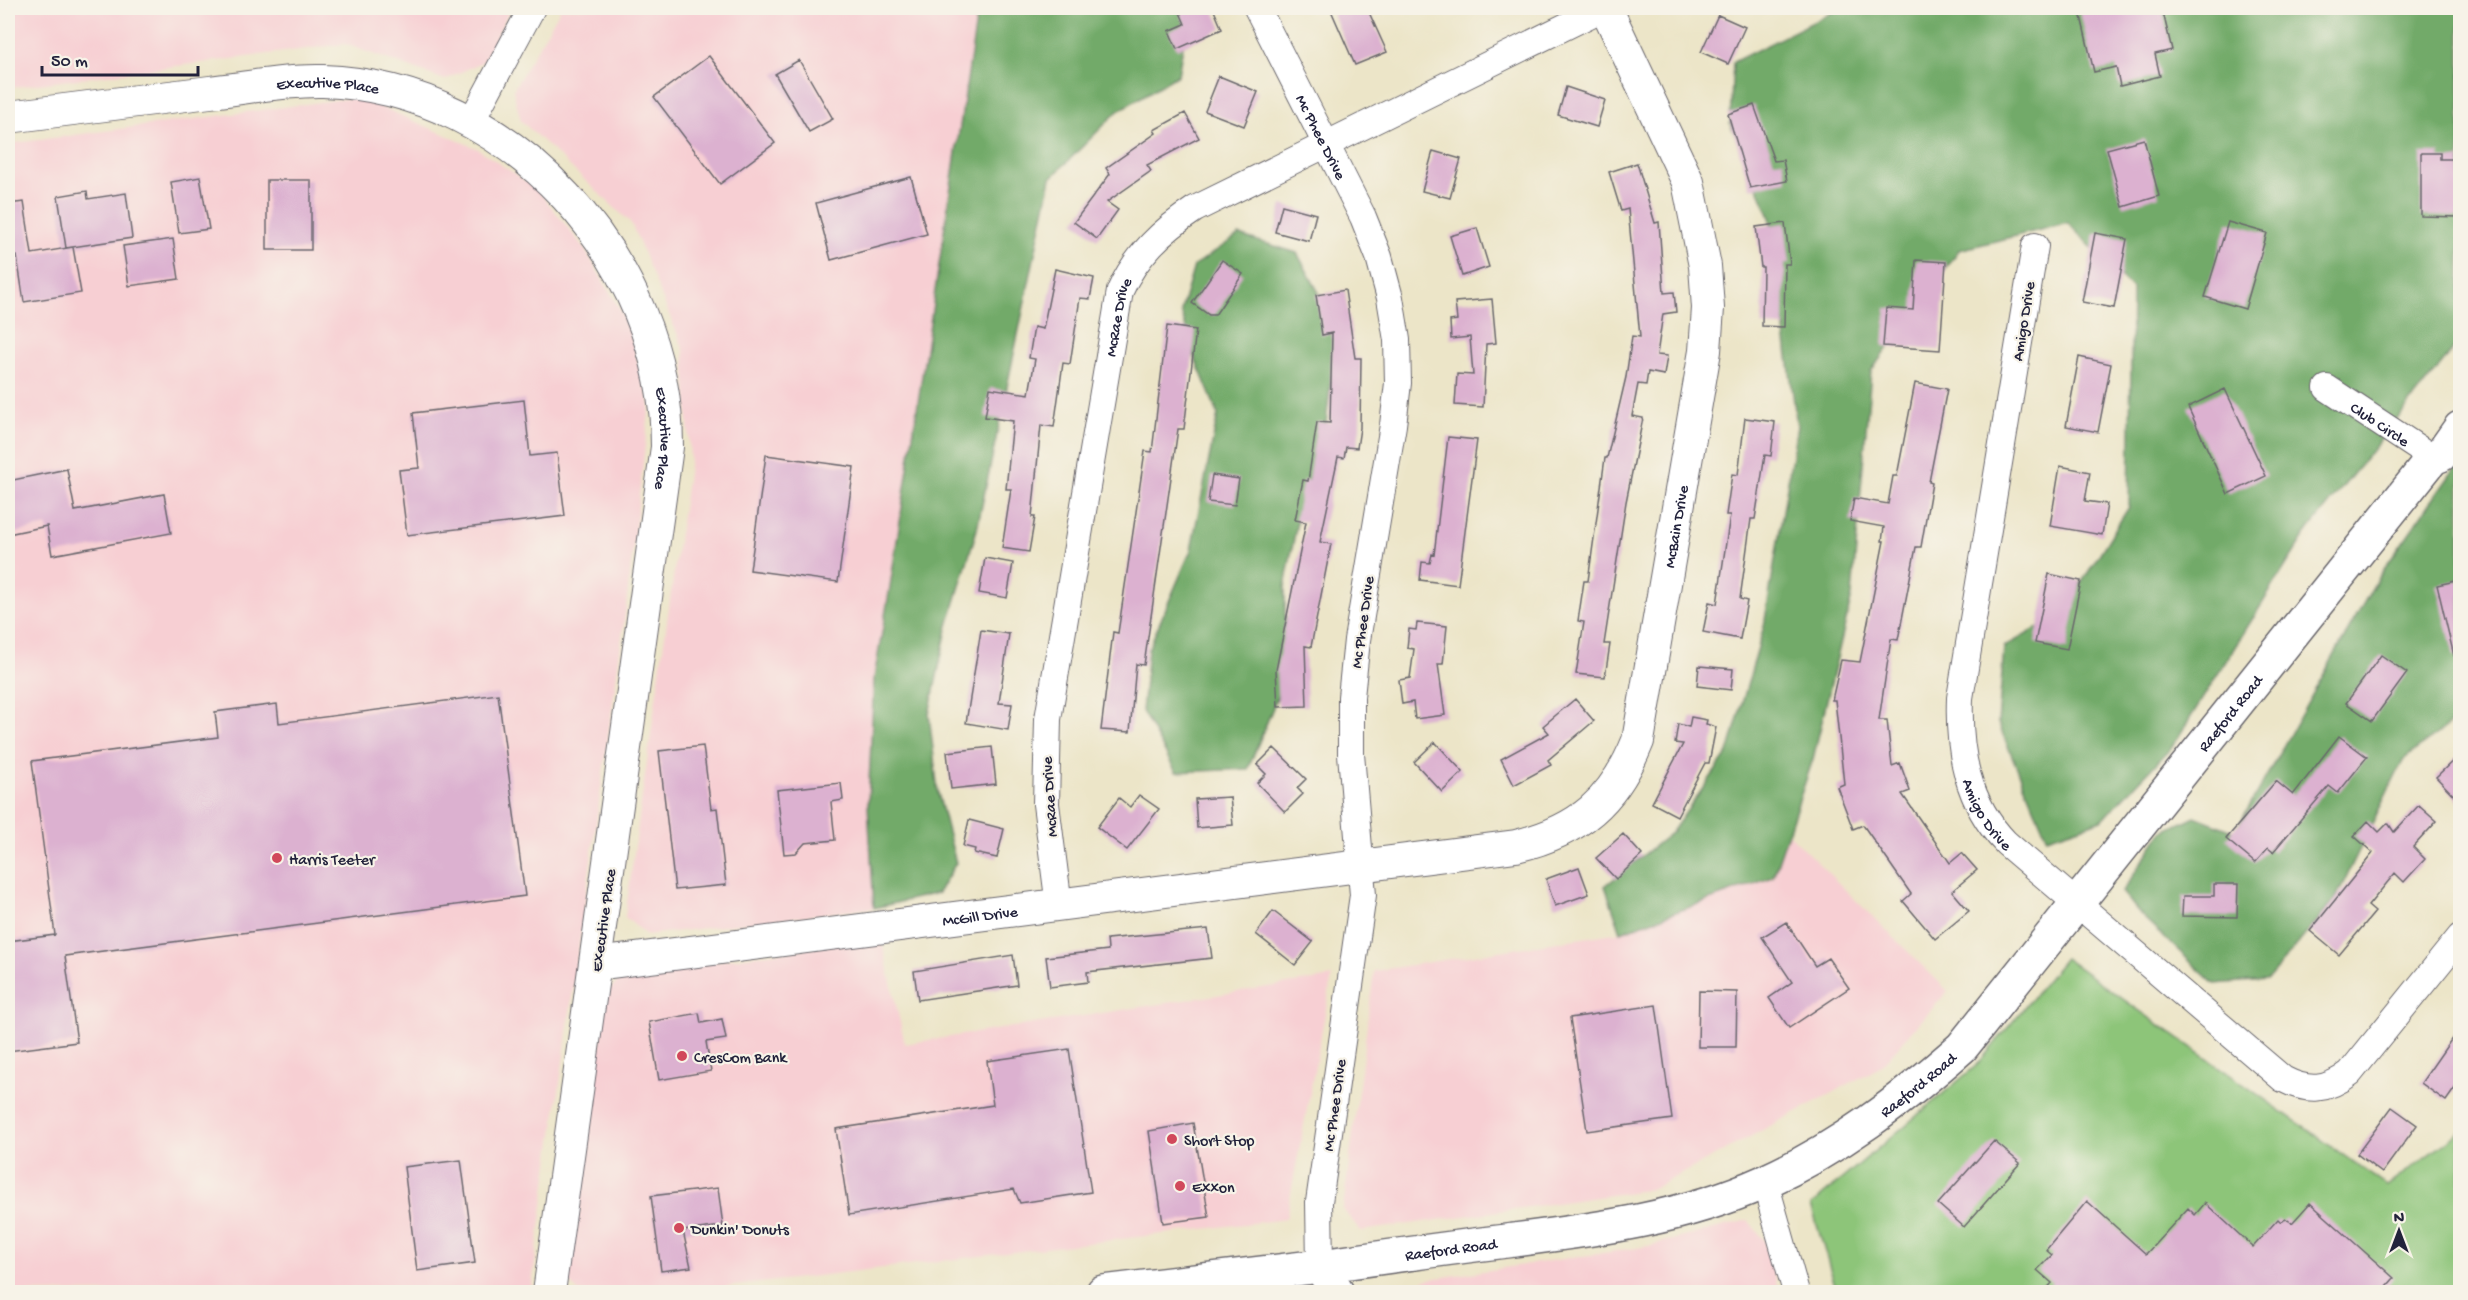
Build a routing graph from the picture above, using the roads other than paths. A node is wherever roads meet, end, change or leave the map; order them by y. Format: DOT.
graph roads {
  1 [pos="532,8"];
  2 [pos="1257,8"];
  3 [pos="1604,8"];
  4 [pos="8,117"];
  5 [pos="471,122"];
  6 [pos="1325,144"];
  7 [pos="2035,246"];
  8 [pos="2327,388"];
  9 [pos="2460,428"];
  10 [pos="2433,458"];
  11 [pos="1363,867"];
  12 [pos="2078,904"];
  13 [pos="1059,906"];
  14 [pos="2460,937"];
  15 [pos="596,964"];
  16 [pos="1765,1182"];
  17 [pos="1328,1279"];
  18 [pos="1224,1286"];
  19 [pos="549,1293"];
  20 [pos="1103,1293"];
  21 [pos="1796,1293"];
  1 -- 5 [label="street"];
  2 -- 6 [label="street, Mc Phee Drive"];
  3 -- 6 [label="street, McRae Drive"];
  3 -- 11 [label="street, McBain Drive"];
  4 -- 5 [label="street, Executive Place"];
  5 -- 15 [label="street, Executive Place"];
  6 -- 11 [label="street, Mc Phee Drive"];
  6 -- 13 [label="street, McRae Drive"];
  7 -- 12 [label="street, Amigo Drive"];
  8 -- 10 [label="street, Club Circle"];
  9 -- 10 [label="main road, Raeford Road"];
  10 -- 12 [label="main road, Raeford Road"];
  11 -- 13 [label="street, McGill Drive"];
  11 -- 17 [label="street, Mc Phee Drive"];
  12 -- 14 [label="street, Amigo Drive"];
  12 -- 16 [label="main road, Raeford Road"];
  13 -- 15 [label="street, McGill Drive"];
  15 -- 19 [label="street, Executive Place"];
  16 -- 17 [label="main road, Raeford Road"];
  16 -- 21 [label="street"];
  17 -- 18 [label="main road, Raeford Road"];
  18 -- 20 [label="main road, Raeford Road"];
}
